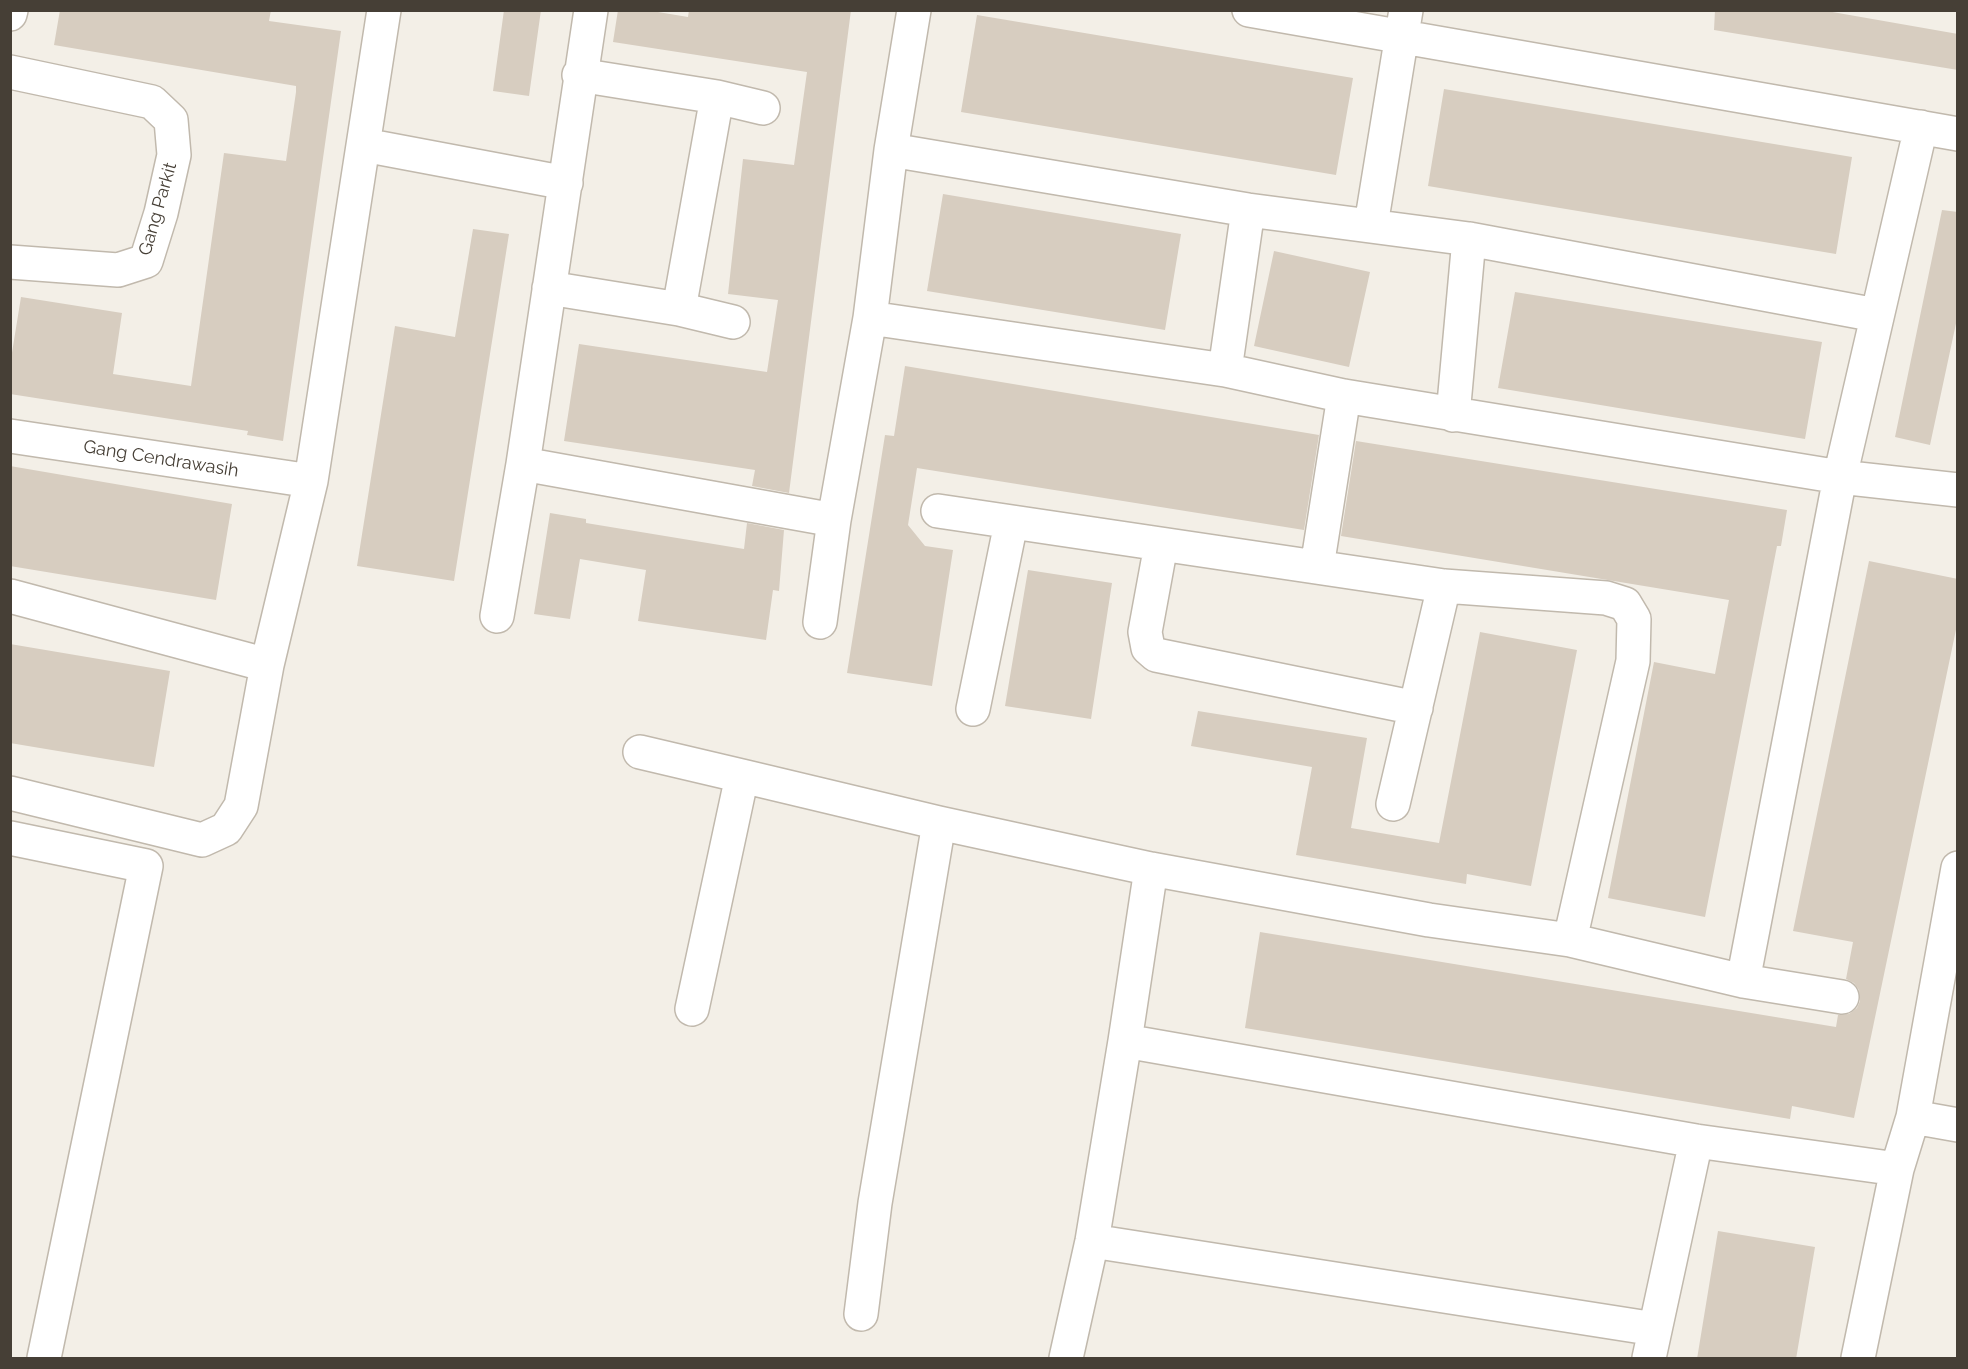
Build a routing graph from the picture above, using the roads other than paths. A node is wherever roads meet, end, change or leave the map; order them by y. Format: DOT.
graph roads {
  1 [pos="384,10"];
  2 [pos="591,10"];
  3 [pos="914,10"];
  4 [pos="1249,10"];
  5 [pos="1404,23"];
  6 [pos="10,72"];
  7 [pos="579,75"];
  8 [pos="717,96"];
  9 [pos="763,108"];
  10 [pos="1921,127"];
  11 [pos="1958,134"];
  12 [pos="364,145"];
  13 [pos="891,150"];
  14 [pos="566,183"];
  15 [pos="1248,210"];
  16 [pos="1371,225"];
  17 [pos="1469,238"];
  18 [pos="10,262"];
  19 [pos="549,288"];
  20 [pos="679,309"];
  21 [pos="1876,315"];
  22 [pos="870,318"];
  23 [pos="733,322"];
  24 [pos="1225,370"];
  25 [pos="1344,396"];
  26 [pos="1453,415"];
  27 [pos="10,436"];
  28 [pos="523,464"];
  29 [pos="1840,477"];
  30 [pos="311,482"];
  31 [pos="1958,490"];
  32 [pos="938,511"];
  33 [pos="834,520"];
  34 [pos="1011,523"];
  35 [pos="1161,545"];
  36 [pos="1317,567"];
  37 [pos="1444,586"];
  38 [pos="10,596"];
  39 [pos="497,616"];
  40 [pos="820,622"];
  41 [pos="267,665"];
  42 [pos="1416,708"];
  43 [pos="973,709"];
  44 [pos="640,752"];
  45 [pos="742,776"];
  46 [pos="10,793"];
  47 [pos="1393,804"];
  48 [pos="939,823"];
  49 [pos="10,838"];
  50 [pos="1958,868"];
  51 [pos="1151,869"];
  52 [pos="1570,940"];
  53 [pos="1743,981"];
  54 [pos="1842,998"];
  55 [pos="692,1009"];
  56 [pos="1125,1041"];
  57 [pos="1913,1117"];
  58 [pos="1958,1125"];
  59 [pos="1696,1141"];
  60 [pos="1897,1169"];
  61 [pos="1092,1241"];
  62 [pos="861,1314"];
  63 [pos="1652,1344"];
  64 [pos="44,1359"];
  65 [pos="1066,1359"];
  66 [pos="1858,1359"];
  1 -- 12 [label="street"];
  2 -- 7 [label="street"];
  3 -- 13 [label="street"];
  4 -- 5 [label="street"];
  5 -- 10 [label="street"];
  5 -- 16 [label="street"];
  6 -- 18 [label="street, Gang Parkit"];
  7 -- 8 [label="street"];
  7 -- 14 [label="street"];
  8 -- 9 [label="street"];
  8 -- 20 [label="street"];
  10 -- 11 [label="street"];
  10 -- 21 [label="street"];
  12 -- 14 [label="street"];
  12 -- 30 [label="street"];
  13 -- 15 [label="street"];
  13 -- 22 [label="street"];
  14 -- 19 [label="street"];
  15 -- 16 [label="street"];
  15 -- 24 [label="street"];
  16 -- 17 [label="street"];
  17 -- 21 [label="street"];
  17 -- 26 [label="street"];
  19 -- 20 [label="street"];
  19 -- 28 [label="street"];
  20 -- 23 [label="street"];
  21 -- 29 [label="street"];
  22 -- 24 [label="street"];
  22 -- 33 [label="street"];
  24 -- 25 [label="street"];
  25 -- 26 [label="street"];
  25 -- 36 [label="street"];
  26 -- 29 [label="street"];
  27 -- 30 [label="street, Gang Cendrawasih"];
  28 -- 33 [label="street"];
  28 -- 39 [label="street"];
  29 -- 31 [label="street"];
  29 -- 53 [label="street"];
  30 -- 41 [label="street"];
  32 -- 34 [label="street"];
  33 -- 40 [label="street"];
  34 -- 35 [label="street"];
  34 -- 43 [label="street"];
  35 -- 36 [label="street"];
  35 -- 42 [label="street"];
  36 -- 37 [label="street"];
  37 -- 42 [label="street"];
  37 -- 52 [label="street"];
  38 -- 41 [label="street"];
  41 -- 46 [label="street"];
  42 -- 47 [label="street"];
  44 -- 45 [label="street"];
  45 -- 48 [label="street"];
  45 -- 55 [label="street"];
  48 -- 51 [label="street"];
  48 -- 62 [label="street"];
  49 -- 64 [label="street"];
  50 -- 57 [label="street"];
  51 -- 52 [label="street"];
  51 -- 56 [label="street"];
  52 -- 53 [label="street"];
  53 -- 54 [label="street"];
  56 -- 59 [label="street"];
  56 -- 61 [label="street"];
  57 -- 58 [label="street"];
  57 -- 60 [label="street"];
  59 -- 60 [label="street"];
  59 -- 63 [label="street"];
  60 -- 66 [label="street"];
  61 -- 63 [label="street"];
  61 -- 65 [label="street"];
}
